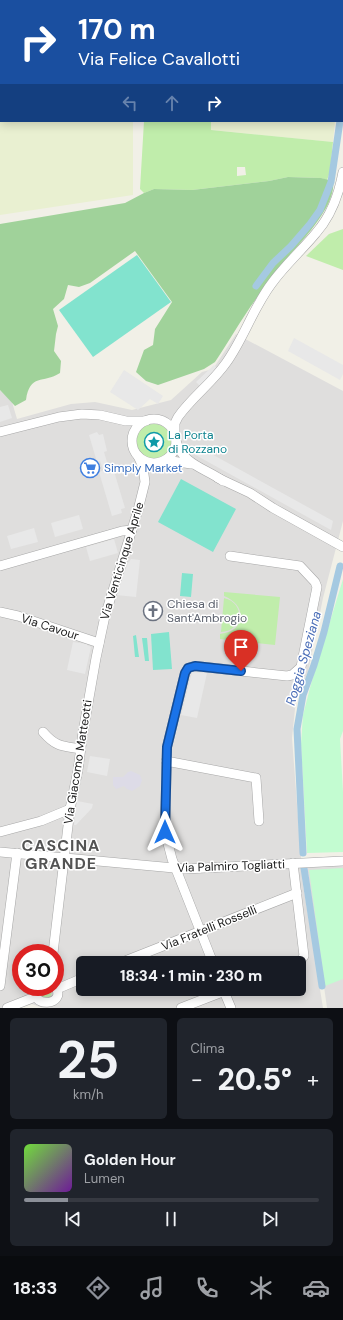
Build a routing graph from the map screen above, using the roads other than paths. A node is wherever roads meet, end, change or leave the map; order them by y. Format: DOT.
graph roads {
  1 [pos="343,172"];
  2 [pos="180,413"];
  3 [pos="112,418"];
  4 [pos="160,420"];
  5 [pos="146,421"];
  6 [pos="0,432"];
  7 [pos="175,438"];
  8 [pos="132,442"];
  9 [pos="138,456"];
  10 [pos="161,463"];
  11 [pos="194,465"];
  12 [pos="145,478"];
  13 [pos="132,530"];
  14 [pos="343,547"];
  15 [pos="230,556"];
  16 [pos="0,566"];
  17 [pos="0,612"];
  18 [pos="99,643"];
  19 [pos="43,732"];
  20 [pos="81,749"];
  21 [pos="166,760"];
  22 [pos="70,809"];
  23 [pos="258,821"];
  24 [pos="0,832"];
  25 [pos="0,852"];
  26 [pos="17,853"];
  27 [pos="63,858"];
  28 [pos="343,861"];
  29 [pos="293,863"];
  30 [pos="176,868"];
  31 [pos="297,893"];
  32 [pos="201,931"];
  33 [pos="53,944"];
  34 [pos="138,956"];
  35 [pos="210,956"];
  36 [pos="303,956"];
  37 [pos="76,980"];
  38 [pos="64,984"];
  39 [pos="0,986"];
  40 [pos="35,996"];
  41 [pos="57,996"];
  42 [pos="211,996"];
  43 [pos="228,996"];
  44 [pos="49,1006"];
  45 [pos="7,1008"];
  46 [pos="181,1008"];
  47 [pos="231,1008"];
  1 -- 2 [label="street"];
  2 -- 4 [label="street"];
  2 -- 7 [label="street"];
  3 -- 5 [label="street"];
  3 -- 6 [label="street"];
  3 -- 8 [label="street"];
  4 -- 5 [label="street"];
  4 -- 7 [label="street"];
  5 -- 8 [label="street"];
  7 -- 10 [label="street"];
  7 -- 11 [label="street"];
  8 -- 9 [label="street"];
  9 -- 10 [label="street"];
  9 -- 12 [label="street, Via Venticinque Aprile"];
  10 -- 11 [label="street"];
  10 -- 12 [label="street"];
  11 -- 14 [label="street"];
  12 -- 13 [label="street, Via Venticinque Aprile"];
  13 -- 16 [label="street"];
  13 -- 18 [label="street, Via Venticinque Aprile"];
  15 -- 21 [label="street"];
  17 -- 18 [label="street, Via Cavour"];
  18 -- 20 [label="street, Via Giacomo Matteotti"];
  19 -- 20 [label="street"];
  20 -- 22 [label="street, Via Giacomo Matteotti"];
  21 -- 23 [label="street"];
  21 -- 30 [label="street"];
  22 -- 24 [label="street"];
  22 -- 27 [label="street, Via Giacomo Matteotti"];
  25 -- 26 [label="street, Via Palmiro Togliatti"];
  26 -- 27 [label="street, Via Palmiro Togliatti"];
  26 -- 39 [label="street"];
  27 -- 30 [label="street, Via Palmiro Togliatti"];
  27 -- 33 [label="street, Via Giacomo Matteotti"];
  28 -- 29 [label="street, Via Palmiro Togliatti"];
  29 -- 30 [label="street, Via Palmiro Togliatti"];
  29 -- 31 [label="street"];
  30 -- 32 [label="street"];
  31 -- 32 [label="street, Via Fratelli Rosselli"];
  31 -- 36 [label="street"];
  32 -- 34 [label="street, Via Fratelli Rosselli"];
  32 -- 35 [label="street"];
  37 -- 38 [label="street"];
  40 -- 44 [label="street"];
  40 -- 45 [label="street"];
  41 -- 44 [label="street"];
  42 -- 46 [label="street"];
  43 -- 47 [label="street"];
}
